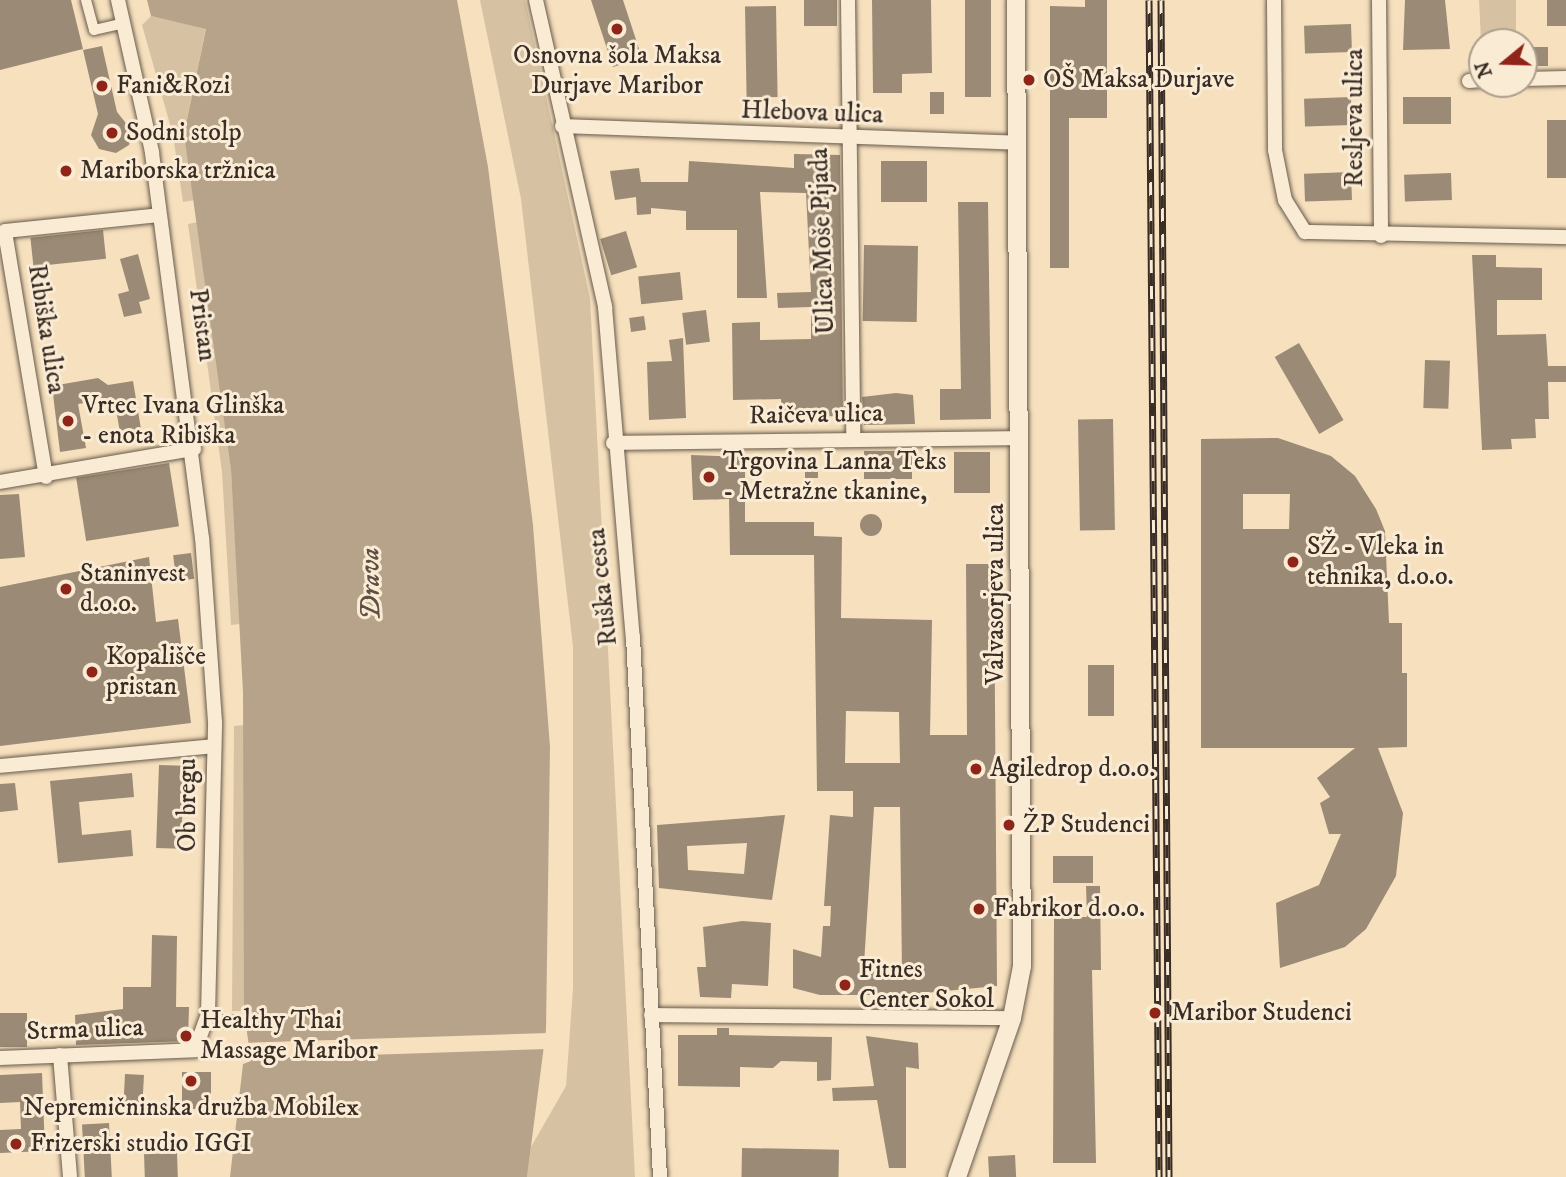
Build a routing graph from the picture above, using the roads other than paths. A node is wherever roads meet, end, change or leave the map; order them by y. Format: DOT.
graph roads {
  1 [pos="86,0"];
  2 [pos="118,0"];
  3 [pos="536,0"];
  4 [pos="848,0"];
  5 [pos="1016,0"];
  6 [pos="1274,0"];
  7 [pos="1379,0"];
  8 [pos="124,23"];
  9 [pos="1566,78"];
  10 [pos="1538,79"];
  11 [pos="562,126"];
  12 [pos="845,140"];
  13 [pos="1018,143"];
  14 [pos="159,215"];
  15 [pos="1381,236"];
  16 [pos="1566,237"];
  17 [pos="853,438"];
  18 [pos="1021,438"];
  19 [pos="613,443"];
  20 [pos="194,449"];
  21 [pos="46,477"];
  22 [pos="0,482"];
  23 [pos="214,746"];
  24 [pos="0,766"];
  25 [pos="651,1015"];
  26 [pos="1012,1018"];
  27 [pos="172,1052"];
  28 [pos="60,1055"];
  29 [pos="0,1058"];
  30 [pos="70,1177"];
  31 [pos="660,1177"];
  32 [pos="957,1177"];
  1 -- 8 [label="street"];
  2 -- 8 [label="street, Pristan"];
  3 -- 11 [label="street, Ruška cesta"];
  4 -- 12 [label="street, Ulica Moše Pijada"];
  5 -- 13 [label="street, Valvasorjeva ulica"];
  6 -- 15 [label="street"];
  7 -- 15 [label="street, Resljeva ulica"];
  8 -- 14 [label="street, Pristan"];
  9 -- 10 [label="street"];
  11 -- 12 [label="street, Hlebova ulica"];
  11 -- 19 [label="street, Ruška cesta"];
  12 -- 13 [label="street, Hlebova ulica"];
  12 -- 17 [label="street, Ulica Moše Pijada"];
  13 -- 18 [label="street, Valvasorjeva ulica"];
  14 -- 20 [label="street, Pristan"];
  14 -- 21 [label="street, Ribiška ulica"];
  15 -- 16 [label="street"];
  17 -- 18 [label="street, Raičeva ulica"];
  17 -- 19 [label="street, Raičeva ulica"];
  18 -- 26 [label="street, Valvasorjeva ulica"];
  19 -- 25 [label="street, Ruška cesta"];
  20 -- 21 [label="street"];
  20 -- 23 [label="street, Pristan"];
  21 -- 22 [label="street"];
  23 -- 24 [label="street, Ob bregu"];
  23 -- 27 [label="street, Ob bregu"];
  25 -- 26 [label="street"];
  25 -- 31 [label="street, Ruška cesta"];
  26 -- 32 [label="street, Valvasorjeva ulica"];
  27 -- 28 [label="street, Strma ulica"];
  28 -- 29 [label="street, Strma ulica"];
  28 -- 30 [label="street"];
}
